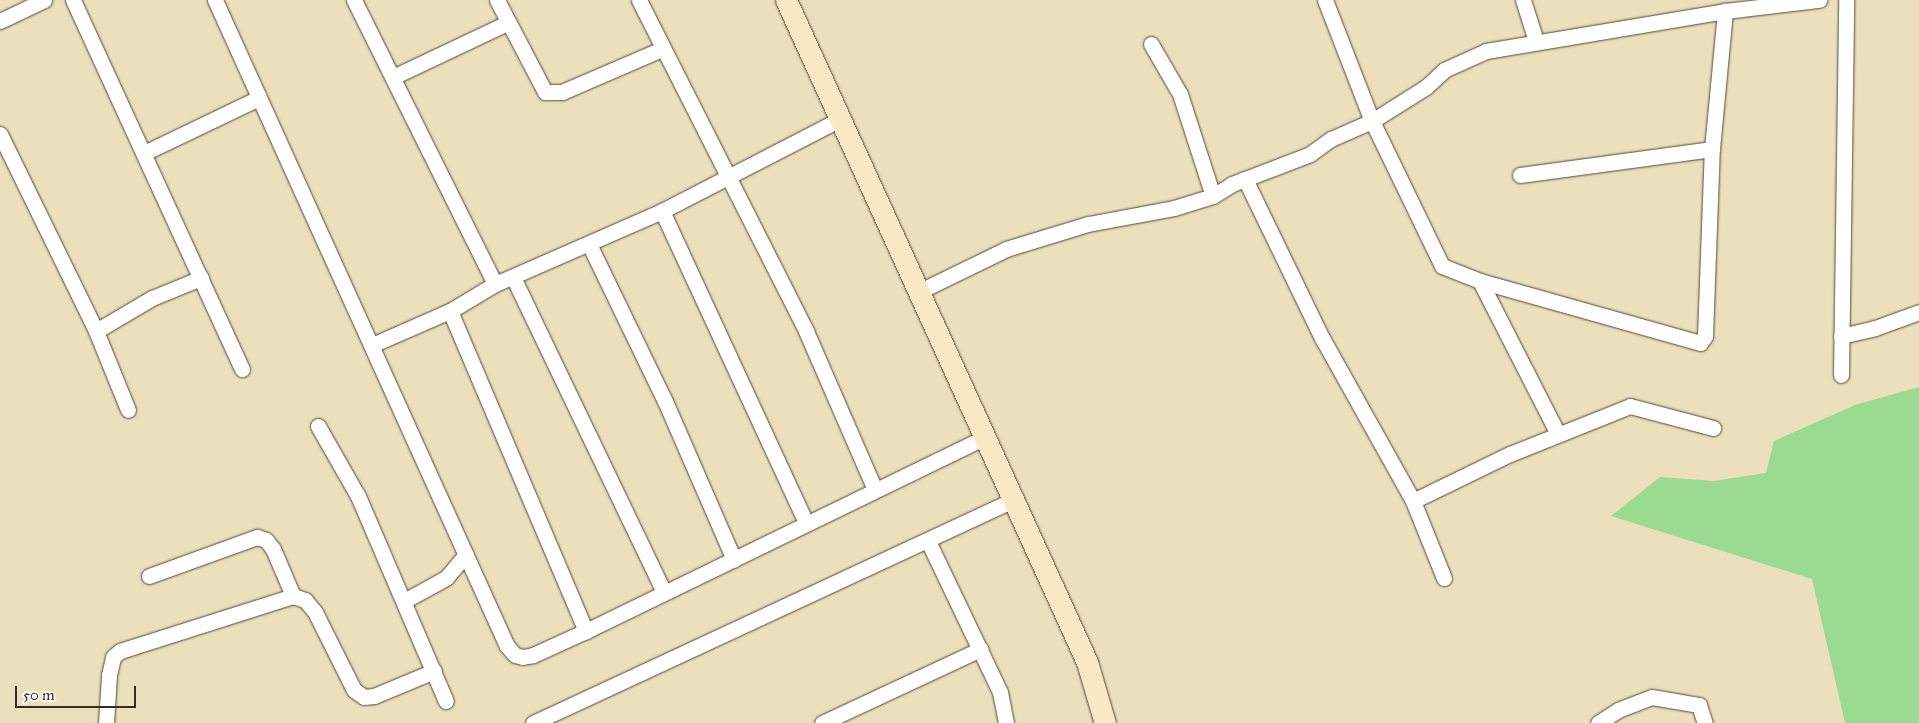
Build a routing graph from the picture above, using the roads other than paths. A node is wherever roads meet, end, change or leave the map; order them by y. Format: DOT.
graph roads {
  1 [pos="44,0"];
  2 [pos="73,0"];
  3 [pos="215,0"];
  4 [pos="354,0"];
  5 [pos="497,0"];
  6 [pos="639,0"];
  7 [pos="786,0"];
  8 [pos="1325,0"];
  9 [pos="1523,0"];
  10 [pos="1819,0"];
  11 [pos="1846,0"];
  12 [pos="1777,2"];
  13 [pos="1725,11"];
  14 [pos="0,21"];
  15 [pos="507,23"];
  16 [pos="1536,41"];
  17 [pos="1151,44"];
  18 [pos="662,49"];
  19 [pos="395,76"];
  20 [pos="259,98"];
  21 [pos="840,119"];
  22 [pos="1372,121"];
  23 [pos="0,134"];
  24 [pos="1712,149"];
  25 [pos="144,153"];
  26 [pos="1520,175"];
  27 [pos="727,177"];
  28 [pos="1245,179"];
  29 [pos="1213,196"];
  30 [pos="662,211"];
  31 [pos="589,244"];
  32 [pos="513,277"];
  33 [pos="201,278"];
  34 [pos="1480,281"];
  35 [pos="496,284"];
  36 [pos="920,291"];
  37 [pos="450,311"];
  38 [pos="1919,312"];
  39 [pos="96,331"];
  40 [pos="1841,336"];
  41 [pos="372,345"];
  42 [pos="242,369"];
  43 [pos="1841,375"];
  44 [pos="128,410"];
  45 [pos="318,426"];
  46 [pos="1713,428"];
  47 [pos="1558,434"];
  48 [pos="983,438"];
  49 [pos="875,490"];
  50 [pos="1013,500"];
  51 [pos="1413,501"];
  52 [pos="806,523"];
  53 [pos="928,541"];
  54 [pos="466,554"];
  55 [pos="734,560"];
  56 [pos="149,576"];
  57 [pos="1444,578"];
  58 [pos="664,592"];
  59 [pos="293,596"];
  60 [pos="404,601"];
  61 [pos="586,631"];
  62 [pos="981,649"];
  63 [pos="434,672"];
  64 [pos="446,701"];
  65 [pos="106,723"];
  66 [pos="533,723"];
  67 [pos="822,723"];
  68 [pos="1006,723"];
  69 [pos="1106,723"];
  70 [pos="1598,723"];
  71 [pos="1705,723"];
  1 -- 14 [label="street"];
  2 -- 25 [label="street"];
  3 -- 20 [label="street"];
  4 -- 19 [label="street"];
  5 -- 15 [label="street"];
  6 -- 18 [label="street"];
  7 -- 21 [label="main road"];
  8 -- 22 [label="street"];
  9 -- 16 [label="street"];
  10 -- 12 [label="street"];
  11 -- 40 [label="street"];
  12 -- 13 [label="street"];
  13 -- 16 [label="street"];
  13 -- 24 [label="street"];
  15 -- 18 [label="street"];
  15 -- 19 [label="street"];
  16 -- 22 [label="street"];
  17 -- 29 [label="street"];
  18 -- 27 [label="street"];
  19 -- 35 [label="street"];
  20 -- 25 [label="street"];
  20 -- 41 [label="street"];
  21 -- 27 [label="street"];
  21 -- 36 [label="main road"];
  22 -- 28 [label="street"];
  22 -- 34 [label="street"];
  23 -- 39 [label="street"];
  24 -- 26 [label="street"];
  24 -- 34 [label="street"];
  25 -- 33 [label="street"];
  27 -- 30 [label="street"];
  27 -- 49 [label="street"];
  28 -- 29 [label="street"];
  28 -- 51 [label="street"];
  29 -- 36 [label="street"];
  30 -- 31 [label="street"];
  30 -- 52 [label="street"];
  31 -- 32 [label="street"];
  31 -- 55 [label="street"];
  32 -- 35 [label="street"];
  32 -- 58 [label="street"];
  33 -- 39 [label="street"];
  33 -- 42 [label="street"];
  34 -- 47 [label="street"];
  35 -- 37 [label="street"];
  36 -- 48 [label="main road"];
  37 -- 41 [label="street"];
  37 -- 61 [label="street"];
  38 -- 40 [label="street"];
  39 -- 44 [label="street"];
  40 -- 43 [label="street"];
  41 -- 54 [label="street"];
  45 -- 60 [label="street"];
  46 -- 47 [label="street"];
  47 -- 51 [label="street"];
  48 -- 49 [label="street"];
  48 -- 50 [label="main road"];
  49 -- 52 [label="street"];
  50 -- 53 [label="street"];
  50 -- 69 [label="main road"];
  51 -- 57 [label="street"];
  52 -- 55 [label="street"];
  53 -- 62 [label="street"];
  53 -- 66 [label="street"];
  54 -- 60 [label="street"];
  54 -- 61 [label="street"];
  55 -- 58 [label="street"];
  56 -- 59 [label="street"];
  58 -- 61 [label="street"];
  59 -- 63 [label="street"];
  59 -- 65 [label="street"];
  60 -- 63 [label="street"];
  62 -- 67 [label="street"];
  62 -- 68 [label="street"];
  63 -- 64 [label="street"];
  70 -- 71 [label="street"];
}
